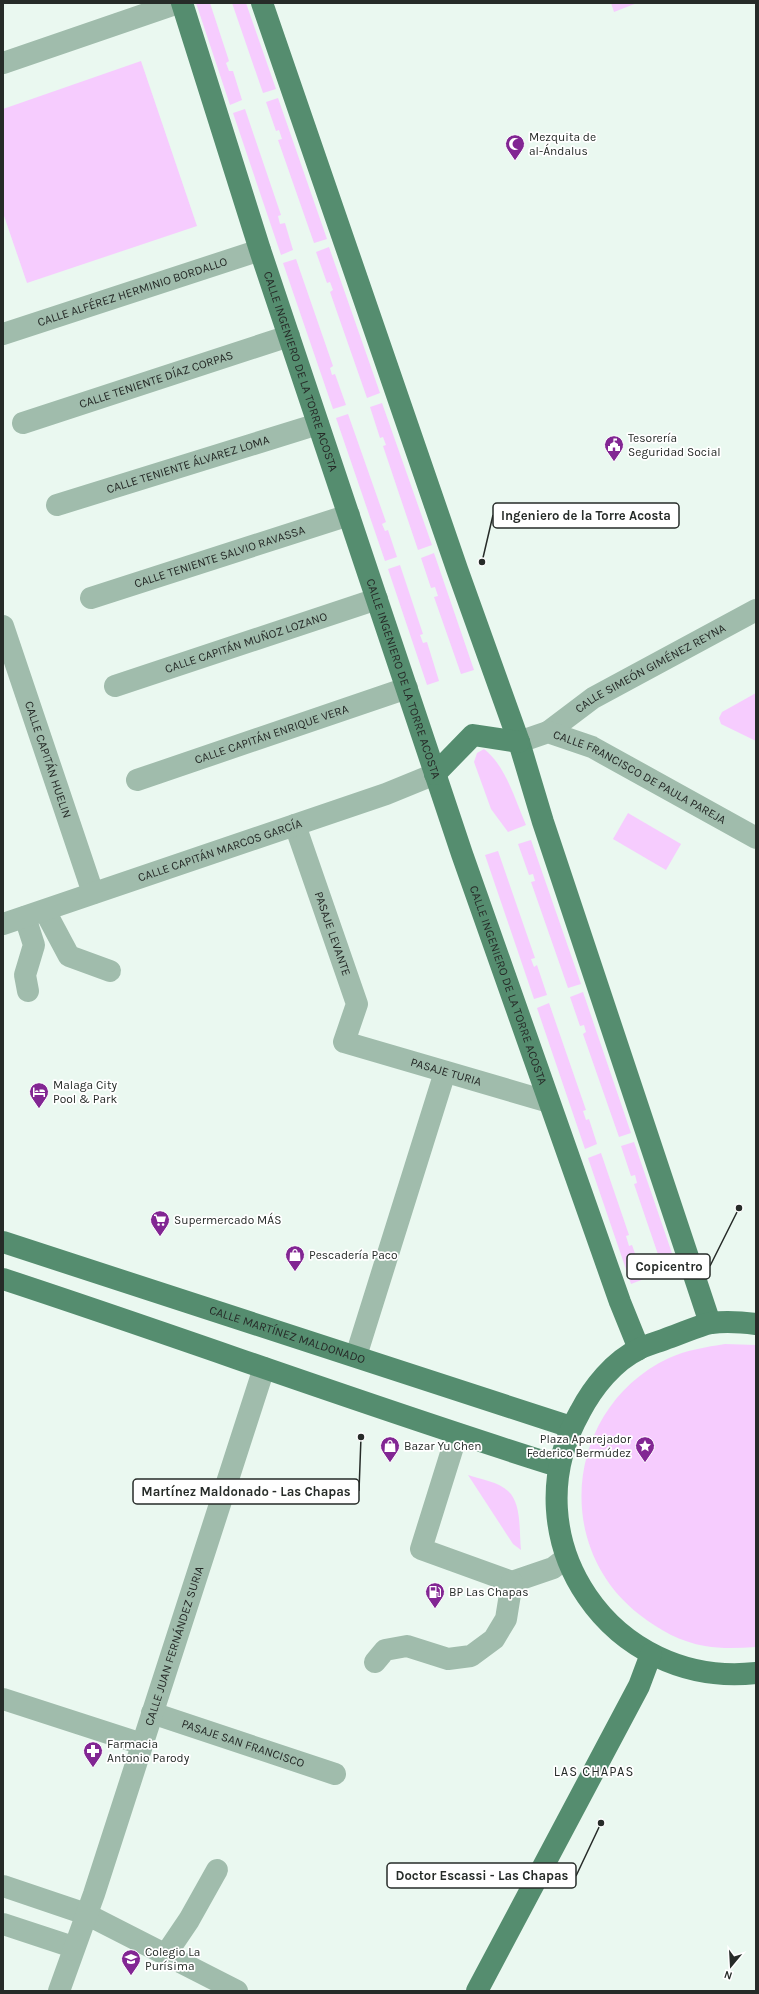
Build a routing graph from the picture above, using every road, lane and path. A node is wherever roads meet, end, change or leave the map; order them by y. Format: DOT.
graph roads {
  1 [pos="178,3"];
  2 [pos="182,3"];
  3 [pos="262,3"];
  4 [pos="3,63"];
  5 [pos="260,250"];
  6 [pos="3,334"];
  7 [pos="289,336"];
  8 [pos="23,423"];
  9 [pos="318,424"];
  10 [pos="57,505"];
  11 [pos="349,515"];
  12 [pos="91,598"];
  13 [pos="377,599"];
  14 [pos="756,610"];
  15 [pos="3,626"];
  16 [pos="115,686"];
  17 [pos="407,688"];
  18 [pos="548,732"];
  19 [pos="519,742"];
  20 [pos="435,774"];
  21 [pos="137,780"];
  22 [pos="295,825"];
  23 [pos="756,838"];
  24 [pos="93,893"];
  25 [pos="45,911"];
  26 [pos="25,917"];
  27 [pos="3,924"];
  28 [pos="110,971"];
  29 [pos="28,991"];
  30 [pos="344,1042"];
  31 [pos="445,1072"];
  32 [pos="549,1102"];
  33 [pos="3,1242"];
  34 [pos="3,1279"];
  35 [pos="710,1323"];
  36 [pos="756,1324"];
  37 [pos="639,1349"];
  38 [pos="356,1356"];
  39 [pos="264,1368"];
  40 [pos="571,1427"];
  41 [pos="458,1434"];
  42 [pos="558,1466"];
  43 [pos="566,1558"];
  44 [pos="512,1582"];
  45 [pos="651,1654"];
  46 [pos="375,1662"];
  47 [pos="756,1676"];
  48 [pos="3,1698"];
  49 [pos="152,1713"];
  50 [pos="142,1744"];
  51 [pos="335,1774"];
  52 [pos="217,1870"];
  53 [pos="3,1886"];
  54 [pos="86,1914"];
  55 [pos="3,1924"];
  56 [pos="73,1947"];
  57 [pos="166,1954"];
  58 [pos="59,1991"];
  59 [pos="237,1991"];
  60 [pos="477,1991"];
  1 -- 4 [label="street"];
  2 -- 5 [label="main road, CALLE INGENIERO DE LA TORRE ACOSTA"];
  3 -- 19 [label="main road"];
  5 -- 6 [label="street, CALLE ALFÉREZ HERMINIO BORDALLO"];
  5 -- 7 [label="main road, CALLE INGENIERO DE LA TORRE ACOSTA"];
  7 -- 8 [label="street, CALLE TENIENTE DÍAZ CORPAS"];
  7 -- 9 [label="main road, CALLE INGENIERO DE LA TORRE ACOSTA"];
  9 -- 10 [label="street, CALLE TENIENTE ÁLVAREZ LOMA"];
  9 -- 11 [label="main road, CALLE INGENIERO DE LA TORRE ACOSTA"];
  11 -- 12 [label="street, CALLE TENIENTE SALVIO RAVASSA"];
  11 -- 13 [label="main road, CALLE INGENIERO DE LA TORRE ACOSTA"];
  13 -- 16 [label="street, CALLE CAPITÁN MUÑOZ LOZANO"];
  13 -- 17 [label="main road, CALLE INGENIERO DE LA TORRE ACOSTA"];
  14 -- 18 [label="street, CALLE SIMEÓN GIMÉNEZ REYNA"];
  15 -- 24 [label="street, CALLE CAPITÁN HUELIN"];
  17 -- 20 [label="main road, CALLE INGENIERO DE LA TORRE ACOSTA"];
  17 -- 21 [label="street, CALLE CAPITÁN ENRIQUE VERA"];
  18 -- 19 [label="street, CALLE FRANCISCO DE PAULA PAREJA"];
  18 -- 23 [label="street, CALLE FRANCISCO DE PAULA PAREJA"];
  19 -- 20 [label="main road"];
  19 -- 35 [label="main road"];
  20 -- 22 [label="street, CALLE CAPITÁN MARCOS GARCÍA"];
  20 -- 32 [label="main road, CALLE INGENIERO DE LA TORRE ACOSTA"];
  22 -- 24 [label="street, CALLE CAPITÁN MARCOS GARCÍA"];
  22 -- 30 [label="street, PASAJE LEVANTE"];
  24 -- 25 [label="street, CALLE CAPITÁN MARCOS GARCÍA"];
  25 -- 26 [label="street, CALLE CAPITÁN MARCOS GARCÍA"];
  25 -- 28 [label="street"];
  26 -- 27 [label="street, CALLE CAPITÁN MARCOS GARCÍA"];
  26 -- 29 [label="street"];
  30 -- 31 [label="street, PASAJE TURIA"];
  31 -- 32 [label="street, PASAJE TURIA"];
  31 -- 38 [label="street"];
  32 -- 37 [label="main road, CALLE INGENIERO DE LA TORRE ACOSTA"];
  33 -- 38 [label="main road, CALLE MARTÍNEZ MALDONADO"];
  34 -- 39 [label="main road"];
  35 -- 36 [label="main road"];
  35 -- 37 [label="main road"];
  37 -- 40 [label="main road"];
  38 -- 40 [label="main road, CALLE MARTÍNEZ MALDONADO"];
  39 -- 41 [label="main road"];
  39 -- 49 [label="street, CALLE JUAN FERNÁNDEZ SURIA"];
  40 -- 42 [label="main road"];
  41 -- 42 [label="main road"];
  41 -- 44 [label="street"];
  42 -- 43 [label="main road"];
  43 -- 44 [label="street"];
  43 -- 45 [label="main road"];
  44 -- 46 [label="street"];
  45 -- 47 [label="main road"];
  45 -- 60 [label="main road"];
  48 -- 50 [label="street"];
  49 -- 50 [label="street, CALLE JUAN FERNÁNDEZ SURIA"];
  49 -- 51 [label="street, PASAJE SAN FRANCISCO"];
  50 -- 54 [label="street, CALLE JUAN FERNÁNDEZ SURIA"];
  52 -- 57 [label="street"];
  53 -- 54 [label="street"];
  54 -- 56 [label="street, CALLE JUAN FERNÁNDEZ SURIA"];
  54 -- 57 [label="street"];
  55 -- 56 [label="street"];
  56 -- 58 [label="street, CALLE JUAN FERNÁNDEZ SURIA"];
  57 -- 59 [label="street"];
}
